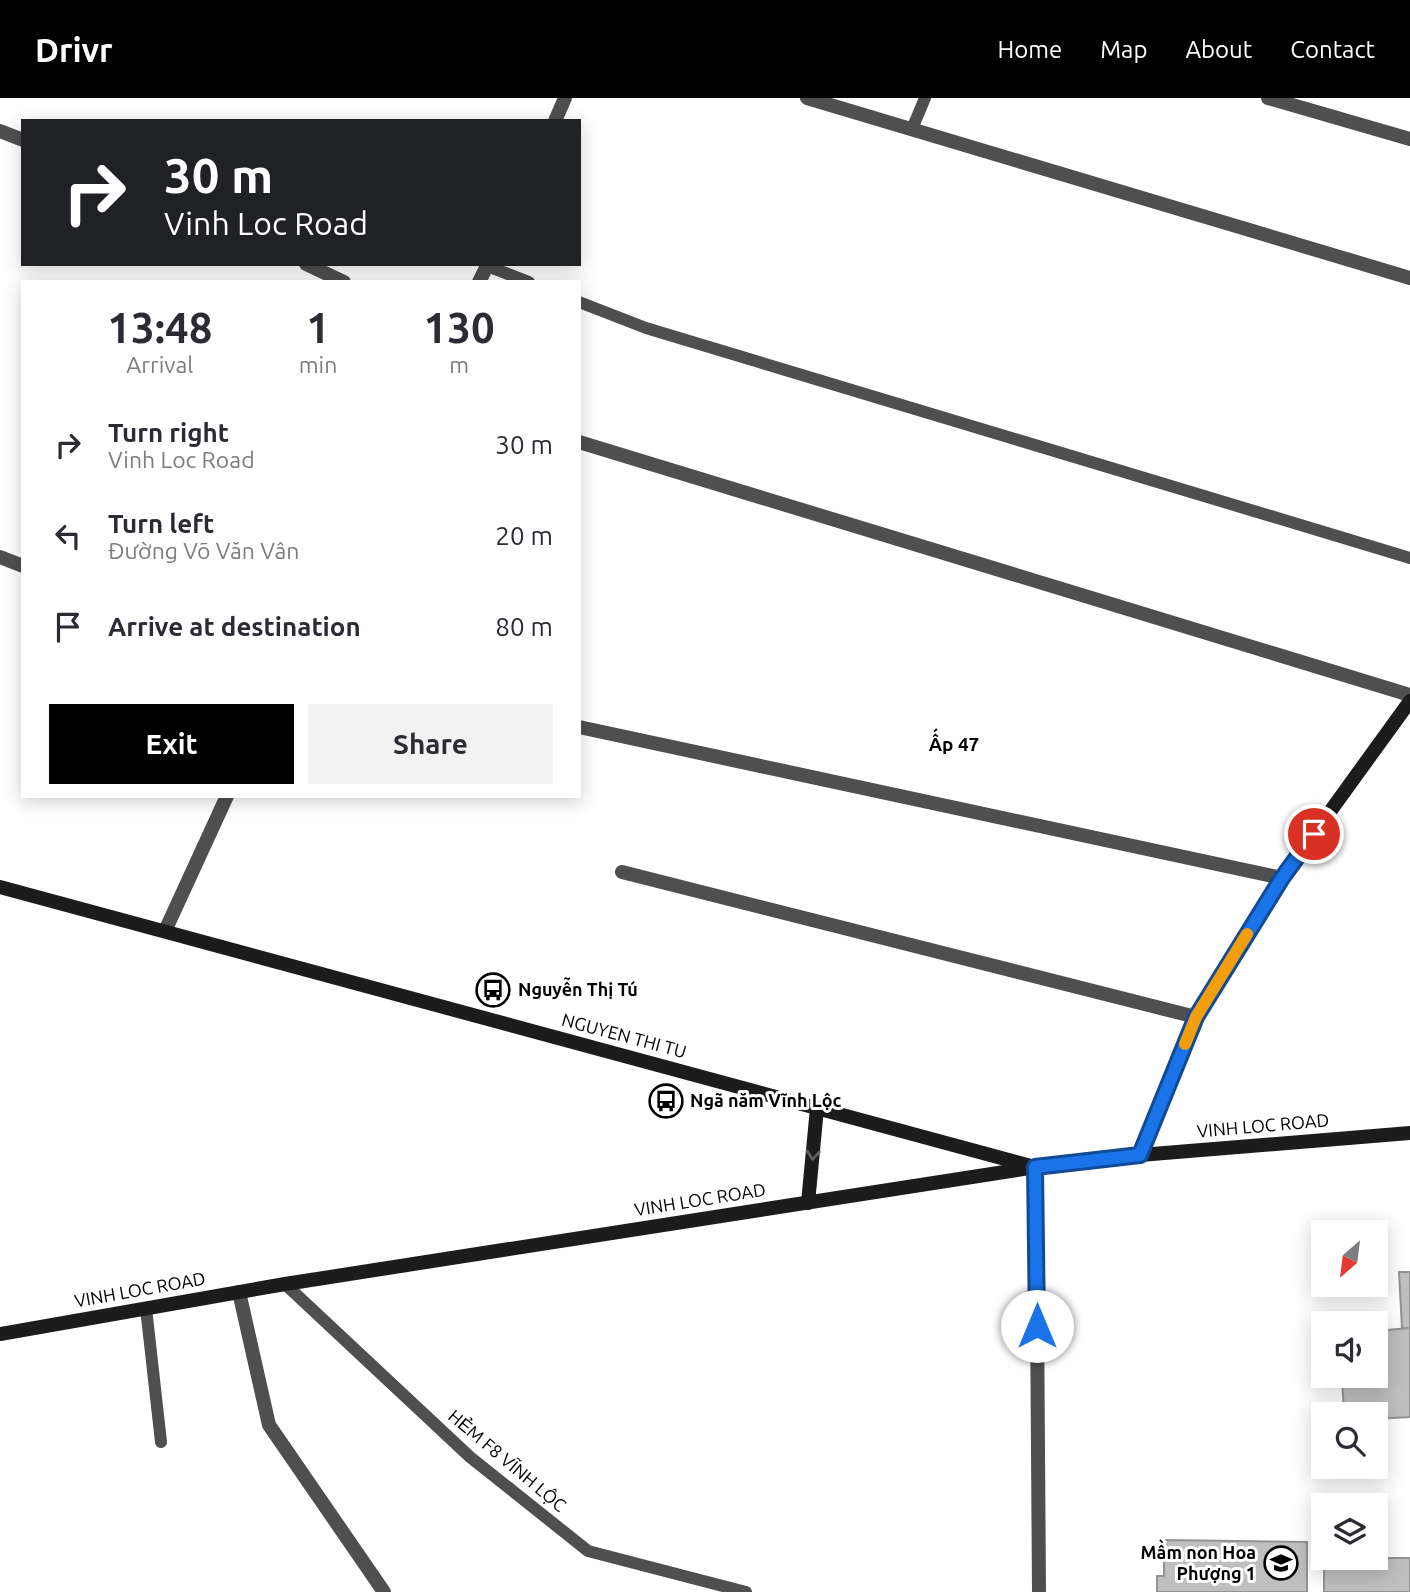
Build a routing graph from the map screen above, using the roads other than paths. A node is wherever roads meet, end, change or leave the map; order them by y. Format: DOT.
graph roads {
  1 [pos="565,98"];
  2 [pos="807,98"];
  3 [pos="925,98"];
  4 [pos="1268,98"];
  5 [pos="556,119"];
  6 [pos="912,129"];
  7 [pos="0,131"];
  8 [pos="21,139"];
  9 [pos="1410,139"];
  10 [pos="310,266"];
  11 [pos="490,266"];
  12 [pos="1410,278"];
  13 [pos="340,280"];
  14 [pos="524,280"];
  15 [pos="581,303"];
  16 [pos="581,443"];
  17 [pos="0,557"];
  18 [pos="1410,558"];
  19 [pos="21,565"];
  20 [pos="1410,695"];
  21 [pos="1410,701"];
  22 [pos="581,727"];
  23 [pos="226,798"];
  24 [pos="622,872"];
  25 [pos="1282,878"];
  26 [pos="0,887"];
  27 [pos="165,931"];
  28 [pos="1196,1017"];
  29 [pos="817,1108"];
  30 [pos="1410,1133"];
  31 [pos="1140,1155"];
  32 [pos="1035,1167"];
  33 [pos="808,1203"];
  34 [pos="285,1284"];
  35 [pos="239,1292"];
  36 [pos="146,1308"];
  37 [pos="0,1334"];
  38 [pos="162,1442"];
  39 [pos="384,1592"];
  40 [pos="746,1592"];
  41 [pos="1038,1592"];
  1 -- 5 [label="street"];
  2 -- 6 [label="street"];
  3 -- 6 [label="lane"];
  4 -- 9 [label="street"];
  6 -- 12 [label="street"];
  7 -- 8 [label="street"];
  10 -- 13 [label="street"];
  11 -- 14 [label="lane"];
  15 -- 18 [label="lane"];
  16 -- 20 [label="street"];
  17 -- 19 [label="street"];
  21 -- 25 [label="main road"];
  22 -- 25 [label="street"];
  23 -- 27 [label="street"];
  24 -- 28 [label="street"];
  25 -- 28 [label="main road"];
  26 -- 27 [label="main road, NGUYEN THI TU"];
  27 -- 29 [label="main road, NGUYEN THI TU"];
  28 -- 31 [label="main road"];
  29 -- 32 [label="main road, NGUYEN THI TU"];
  29 -- 33 [label="main road, one-way"];
  30 -- 31 [label="main road, VINH LOC ROAD"];
  31 -- 32 [label="main road, VINH LOC ROAD"];
  32 -- 33 [label="main road, VINH LOC ROAD"];
  32 -- 41 [label="street"];
  33 -- 34 [label="main road, VINH LOC ROAD"];
  34 -- 35 [label="main road, VINH LOC ROAD"];
  34 -- 40 [label="lane, HẺM F8 VĨNH LỘC"];
  35 -- 36 [label="main road, VINH LOC ROAD"];
  35 -- 39 [label="street"];
  36 -- 37 [label="main road, VINH LOC ROAD"];
  36 -- 38 [label="lane"];
}
